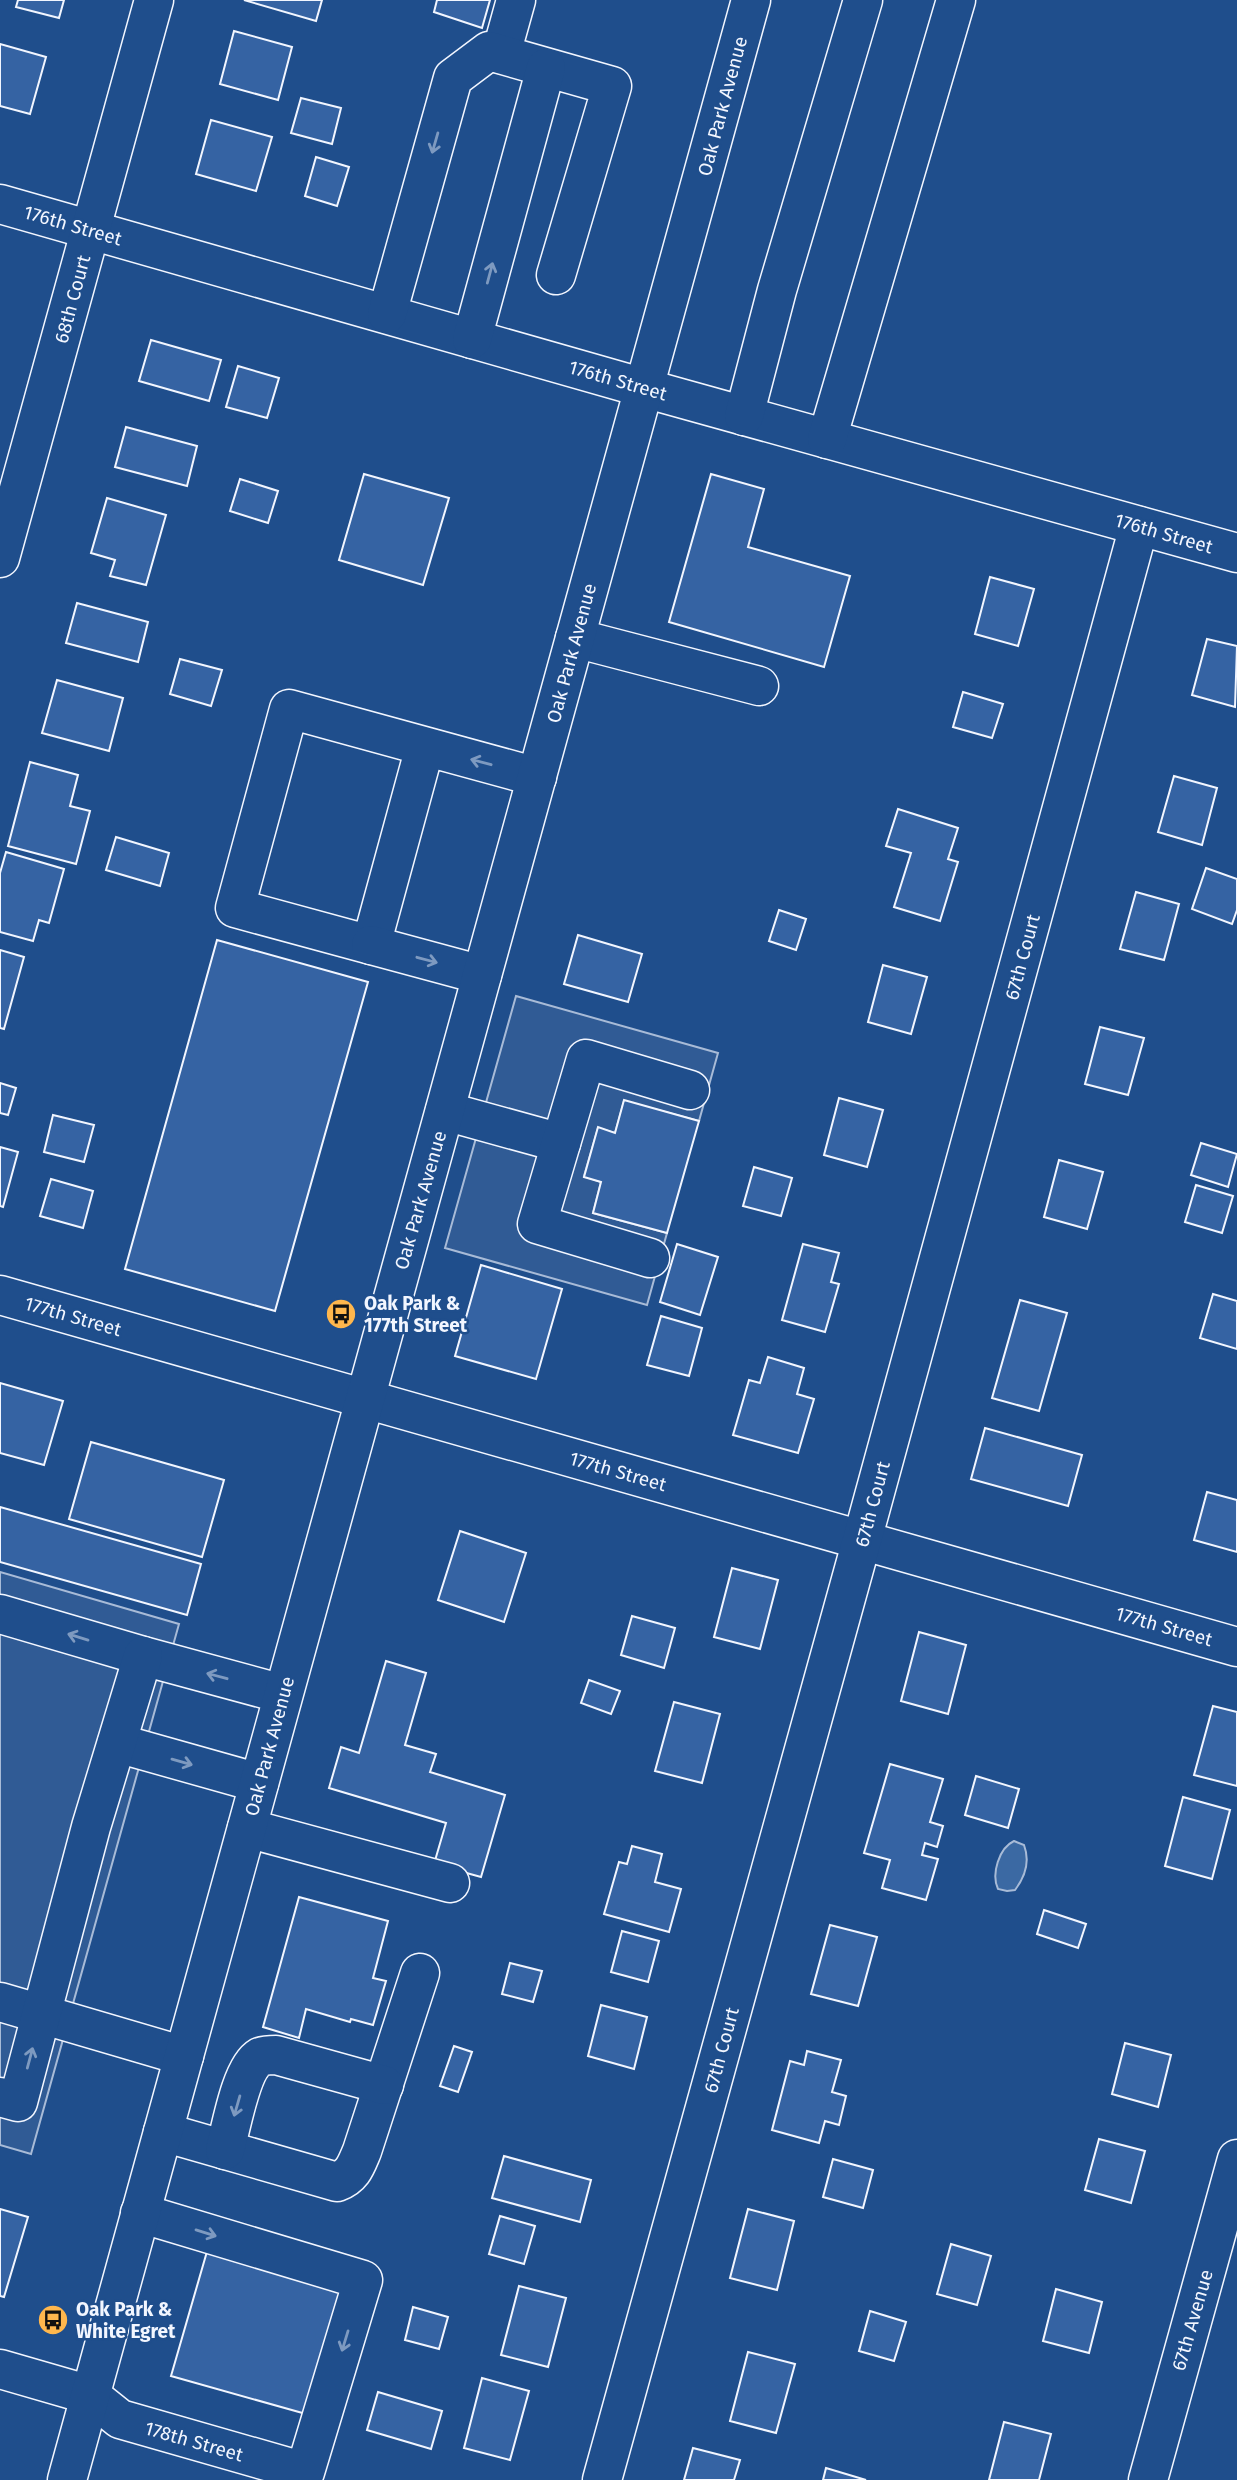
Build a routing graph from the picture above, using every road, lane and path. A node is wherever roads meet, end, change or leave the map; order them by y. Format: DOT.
graph roads {
  1 [pos="154,0"];
  2 [pos="516,0"];
  3 [pos="751,0"];
  4 [pos="863,0"];
  5 [pos="956,0"];
  6 [pos="501,54"];
  7 [pos="546,68"];
  8 [pos="0,204"];
  9 [pos="91,230"];
  10 [pos="556,275"];
  11 [pos="387,314"];
  12 [pos="472,339"];
  13 [pos="644,388"];
  14 [pos="744,415"];
  15 [pos="827,439"];
  16 [pos="1139,526"];
  17 [pos="1237,553"];
  18 [pos="0,558"];
  19 [pos="575,638"];
  20 [pos="759,686"];
  21 [pos="425,747"];
  22 [pos="537,777"];
  23 [pos="371,945"];
  24 [pos="482,975"];
  25 [pos="690,1090"];
  26 [pos="445,1111"];
  27 [pos="561,1143"];
  28 [pos="650,1258"];
  29 [pos="0,1296"];
  30 [pos="365,1399"];
  31 [pos="862,1540"];
  32 [pos="0,1614"];
  33 [pos="1237,1647"];
  34 [pos="143,1656"];
  35 [pos="283,1694"];
  36 [pos="117,1743"];
  37 [pos="259,1783"];
  38 [pos="247,1828"];
  39 [pos="450,1883"];
  40 [pos="420,1973"];
  41 [pos="0,2002"];
  42 [pos="41,2014"];
  43 [pos="184,2056"];
  44 [pos="383,2085"];
  45 [pos="0,2096"];
  46 [pos="163,2132"];
  47 [pos="225,2150"];
  48 [pos="1237,2160"];
  49 [pos="140,2213"];
  50 [pos="0,2369"];
  51 [pos="90,2395"];
  52 [pos="66,2480"];
  53 [pos="602,2480"];
  54 [pos="1148,2480"];
  1 -- 9 [label="street, 68th Court"];
  2 -- 6 [label="street"];
  3 -- 13 [label="street, Oak Park Avenue"];
  4 -- 14 [label="street"];
  5 -- 15 [label="street"];
  6 -- 7 [label="street"];
  6 -- 11 [label="street, one-way"];
  7 -- 10 [label="street"];
  12 -- 7 [label="street, one-way"];
  8 -- 9 [label="street, 176th Street"];
  9 -- 11 [label="street, 176th Street"];
  9 -- 18 [label="street, 68th Court"];
  11 -- 12 [label="street, 176th Street"];
  12 -- 13 [label="street, 176th Street"];
  13 -- 14 [label="street, 176th Street"];
  13 -- 19 [label="street, Oak Park Avenue"];
  14 -- 15 [label="street, 176th Street"];
  15 -- 16 [label="street, 176th Street"];
  16 -- 17 [label="street, 176th Street"];
  16 -- 31 [label="street, 67th Court"];
  19 -- 20 [label="street"];
  19 -- 22 [label="street, Oak Park Avenue"];
  22 -- 21 [label="street, one-way"];
  21 -- 23 [label="street"];
  21 -- 23 [label="street"];
  22 -- 24 [label="street, Oak Park Avenue"];
  23 -- 24 [label="street, one-way"];
  24 -- 26 [label="street, Oak Park Avenue"];
  25 -- 27 [label="street"];
  26 -- 27 [label="street"];
  26 -- 30 [label="street, Oak Park Avenue"];
  27 -- 28 [label="street"];
  29 -- 30 [label="street, 177th Street"];
  30 -- 31 [label="street, 177th Street"];
  30 -- 35 [label="street, Oak Park Avenue"];
  31 -- 33 [label="street, 177th Street"];
  31 -- 53 [label="street, 67th Court"];
  34 -- 32 [label="street, one-way"];
  35 -- 34 [label="street, one-way"];
  34 -- 36 [label="street"];
  35 -- 37 [label="street, Oak Park Avenue"];
  36 -- 37 [label="street, one-way"];
  36 -- 42 [label="street"];
  37 -- 38 [label="street, Oak Park Avenue"];
  38 -- 39 [label="street"];
  38 -- 43 [label="street, Oak Park Avenue"];
  40 -- 44 [label="street"];
  41 -- 42 [label="street"];
  42 -- 43 [label="street"];
  45 -- 42 [label="street, one-way"];
  43 -- 46 [label="street, Oak Park Avenue"];
  44 -- 47 [label="street"];
  44 -- 47 [label="street, one-way"];
  46 -- 47 [label="street"];
  46 -- 49 [label="street, Oak Park Avenue"];
  48 -- 54 [label="street, 67th Avenue"];
  49 -- 51 [label="street, Oak Park Avenue"];
  49 -- 51 [label="street, 178th Street, one-way"];
  50 -- 51 [label="street"];
  51 -- 52 [label="street, Oak Park Avenue"];
}
